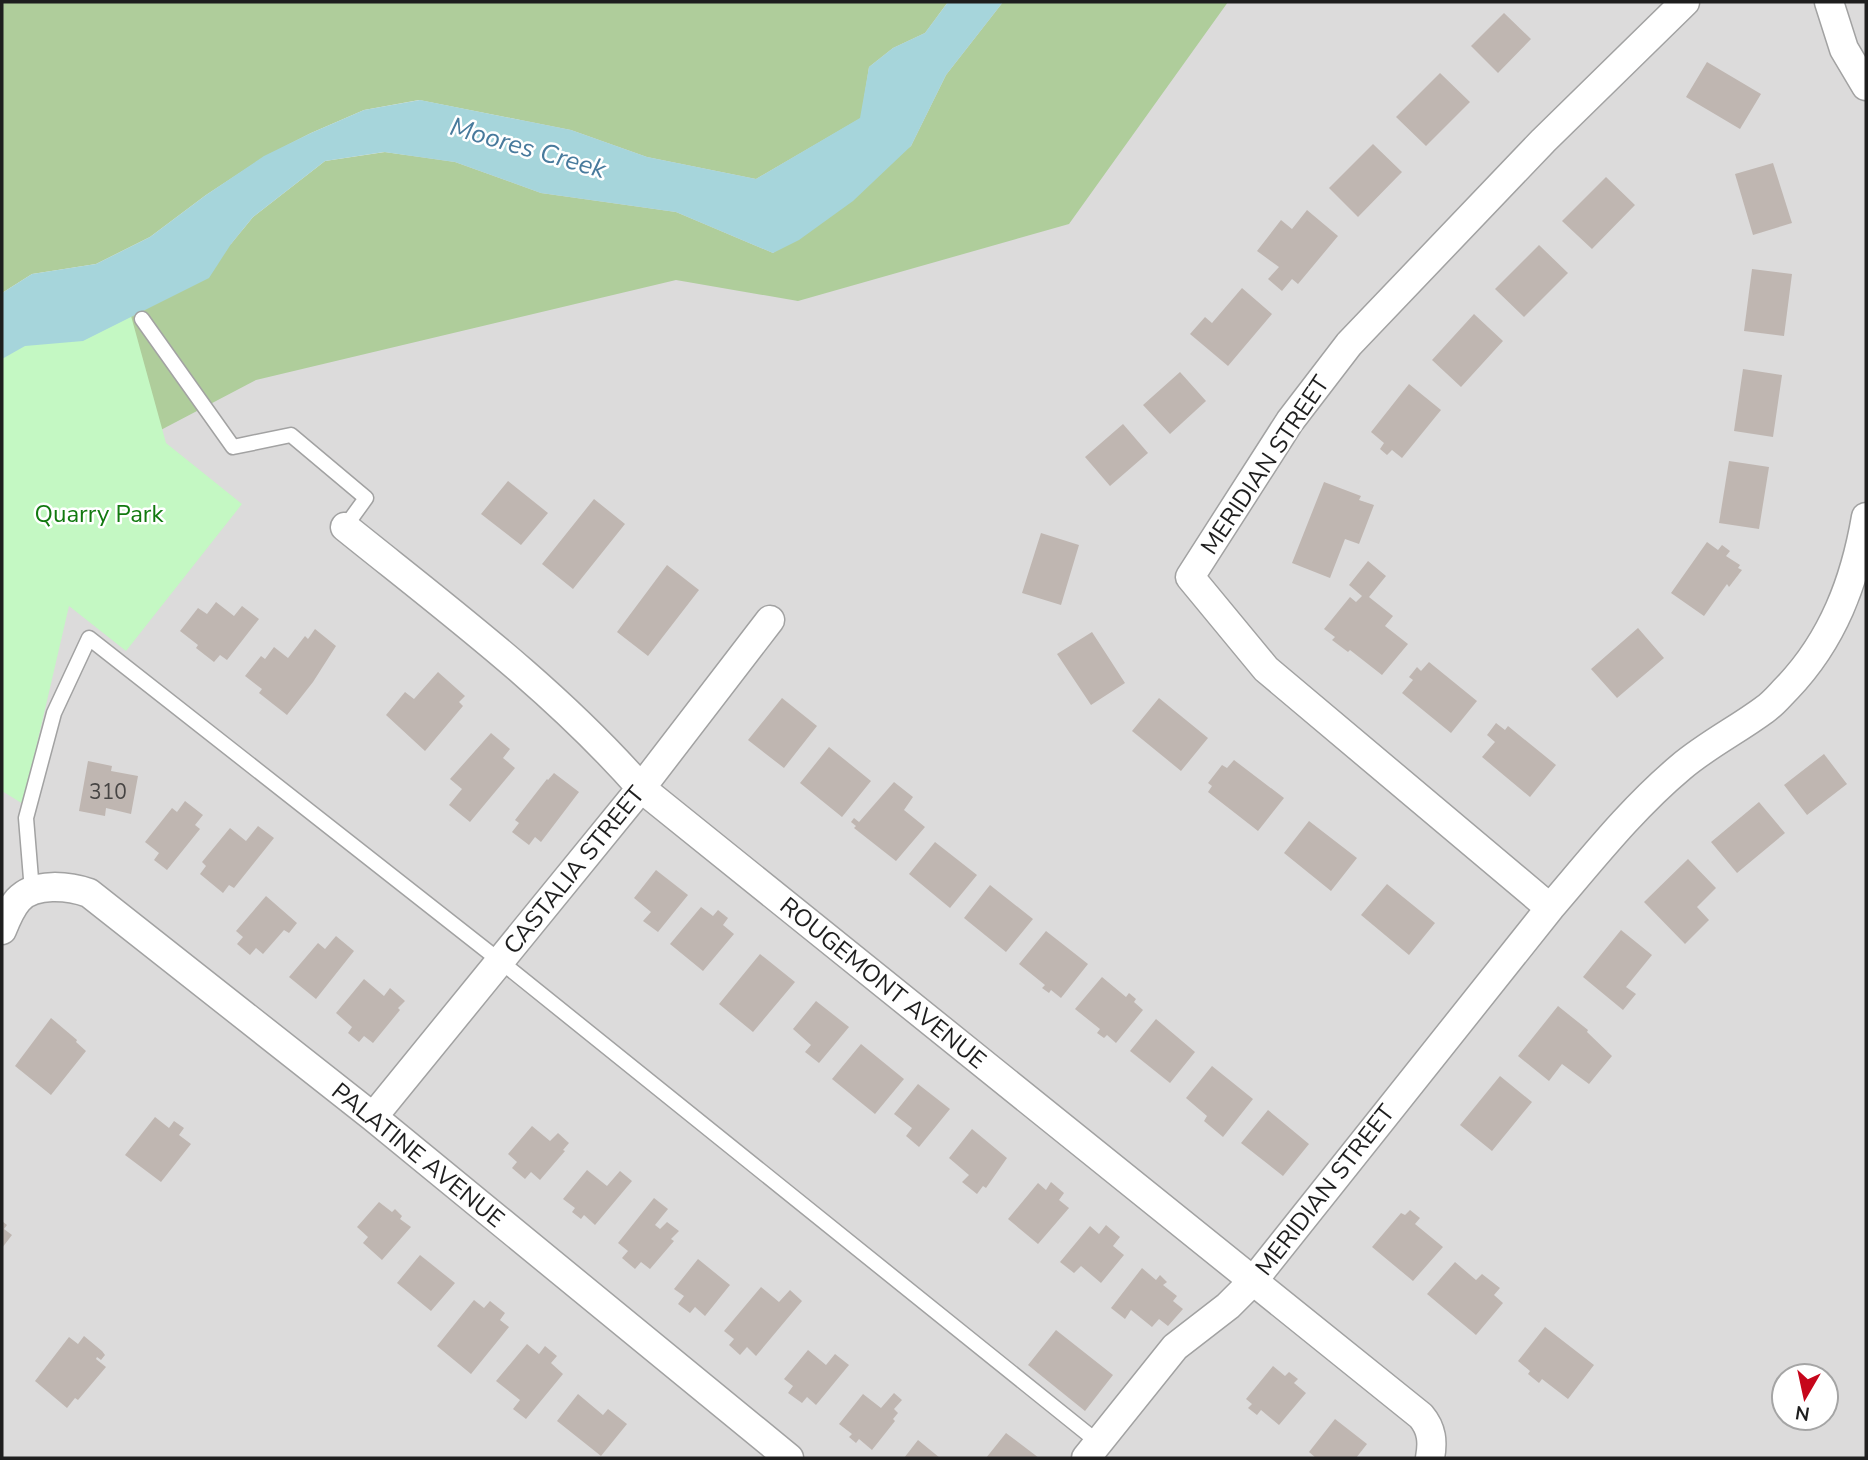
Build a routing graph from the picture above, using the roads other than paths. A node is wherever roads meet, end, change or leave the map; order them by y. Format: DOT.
graph roads {
  1 [pos="1685,2"];
  2 [pos="1829,2"];
  3 [pos="1866,86"];
  4 [pos="142,319"];
  5 [pos="1866,517"];
  6 [pos="345,527"];
  7 [pos="770,620"];
  8 [pos="641,788"];
  9 [pos="32,891"];
  10 [pos="1550,908"];
  11 [pos="2,930"];
  12 [pos="500,961"];
  13 [pos="373,1117"];
  14 [pos="1253,1281"];
  15 [pos="1093,1450"];
  16 [pos="789,1458"];
  17 [pos="1430,1458"];
  1 -- 10 [label="street, MERIDIAN STREET"];
  2 -- 3 [label="street"];
  4 -- 6 [label="lane"];
  5 -- 10 [label="street, MERIDIAN STREET"];
  6 -- 8 [label="street, ROUGEMONT AVENUE"];
  7 -- 8 [label="street, CASTALIA STREET"];
  8 -- 12 [label="street, CASTALIA STREET"];
  8 -- 14 [label="street, ROUGEMONT AVENUE"];
  9 -- 11 [label="street"];
  9 -- 12 [label="lane"];
  9 -- 13 [label="street, PALATINE AVENUE"];
  10 -- 14 [label="street, MERIDIAN STREET"];
  12 -- 13 [label="street, CASTALIA STREET"];
  12 -- 15 [label="lane"];
  13 -- 16 [label="street, PALATINE AVENUE"];
  14 -- 15 [label="street, MERIDIAN STREET"];
  14 -- 17 [label="street, ROUGEMONT AVENUE"];
}
